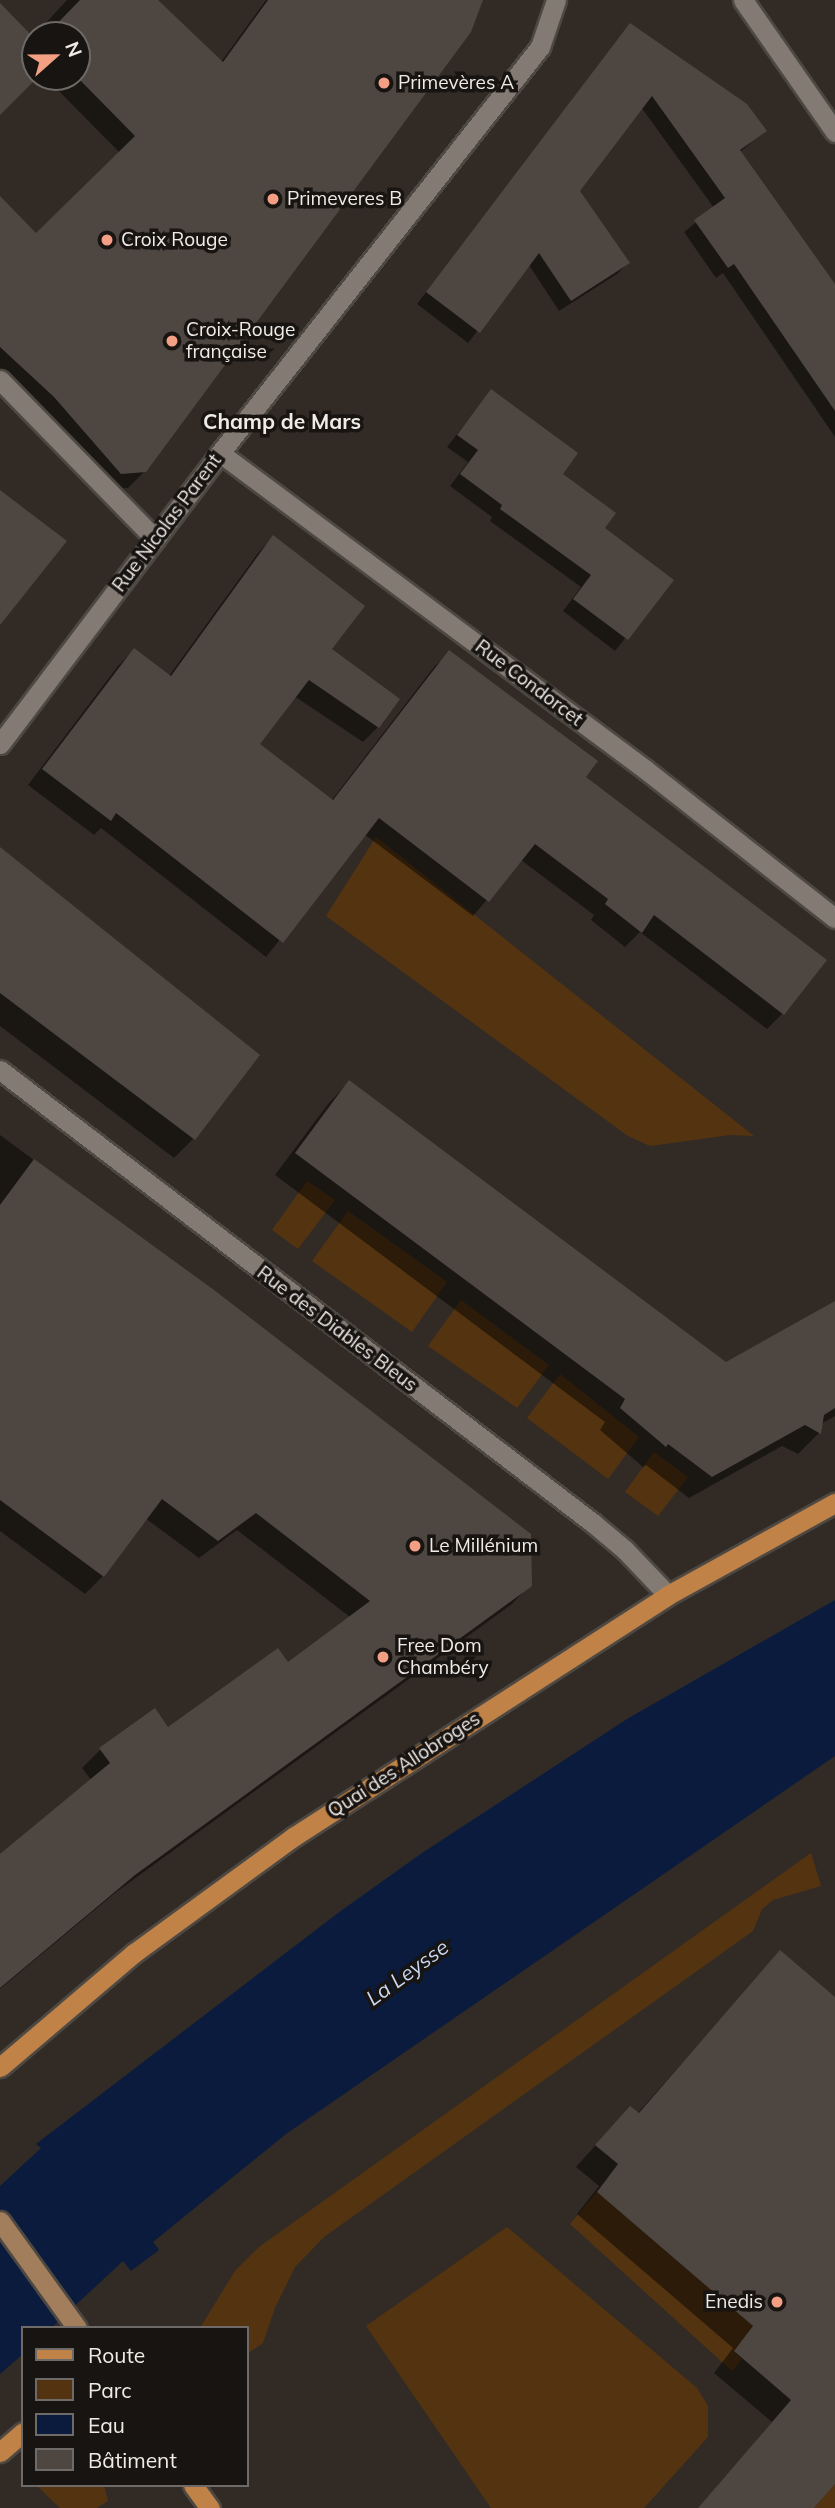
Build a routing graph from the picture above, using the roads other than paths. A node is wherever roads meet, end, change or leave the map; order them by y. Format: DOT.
graph roads {
  1 [pos="556,0"];
  2 [pos="743,0"];
  3 [pos="835,132"];
  4 [pos="0,380"];
  5 [pos="220,453"];
  6 [pos="155,539"];
  7 [pos="0,744"];
  8 [pos="835,918"];
  9 [pos="0,1070"];
  10 [pos="835,1503"];
  11 [pos="668,1595"];
  12 [pos="0,2067"];
  13 [pos="0,2221"];
  14 [pos="71,2321"];
  15 [pos="21,2434"];
  16 [pos="0,2452"];
  17 [pos="194,2487"];
  18 [pos="210,2508"];
  1 -- 5 [label="street, Rue Nicolas Parent"];
  2 -- 3 [label="street"];
  4 -- 6 [label="street"];
  5 -- 6 [label="street, Rue Nicolas Parent"];
  5 -- 8 [label="street, Rue Condorcet"];
  6 -- 7 [label="street, Rue Nicolas Parent"];
  9 -- 11 [label="street, Rue des Diables Bleus"];
  10 -- 11 [label="main road, Quai des Allobroges"];
  11 -- 12 [label="main road, Quai des Allobroges"];
  13 -- 14 [label="main road"];
  15 -- 16 [label="main road"];
  17 -- 18 [label="main road"];
}
